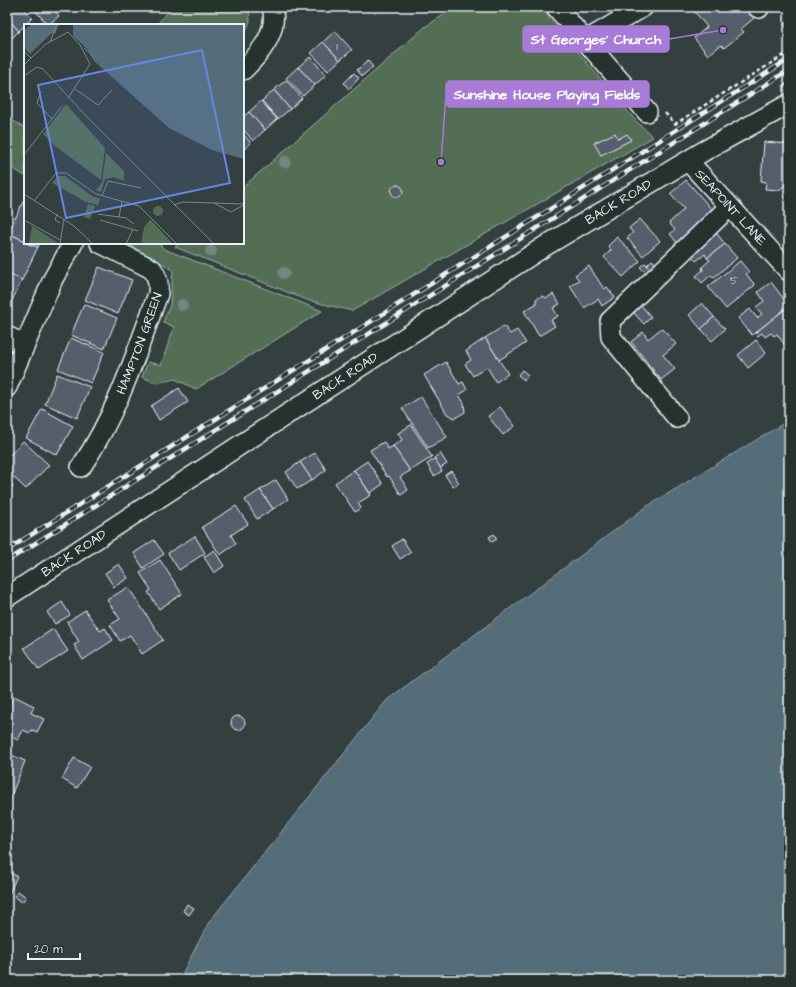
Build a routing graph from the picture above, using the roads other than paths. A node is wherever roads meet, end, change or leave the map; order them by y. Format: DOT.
graph roads {
  1 [pos="272,7"];
  2 [pos="556,7"];
  3 [pos="643,7"];
  4 [pos="585,41"];
  5 [pos="244,69"];
  6 [pos="789,104"];
  7 [pos="656,112"];
  8 [pos="688,161"];
  9 [pos="729,206"];
  10 [pos="72,244"];
  11 [pos="102,244"];
  12 [pos="789,271"];
  13 [pos="7,336"];
  14 [pos="25,345"];
  15 [pos="7,387"];
  16 [pos="677,418"];
  17 [pos="81,467"];
  18 [pos="7,597"];
  1 -- 5 [label="street"];
  2 -- 4 [label="street"];
  3 -- 4 [label="street"];
  4 -- 7 [label="street"];
  6 -- 8 [label="street, BACK ROAD"];
  8 -- 9 [label="street, SEAPOINT LANE"];
  8 -- 18 [label="street, BACK ROAD"];
  9 -- 12 [label="street, SEAPOINT LANE"];
  9 -- 16 [label="street"];
  10 -- 14 [label="street"];
  11 -- 17 [label="street, HAMPTON GREEN"];
  13 -- 14 [label="street"];
  14 -- 15 [label="street"];
}
